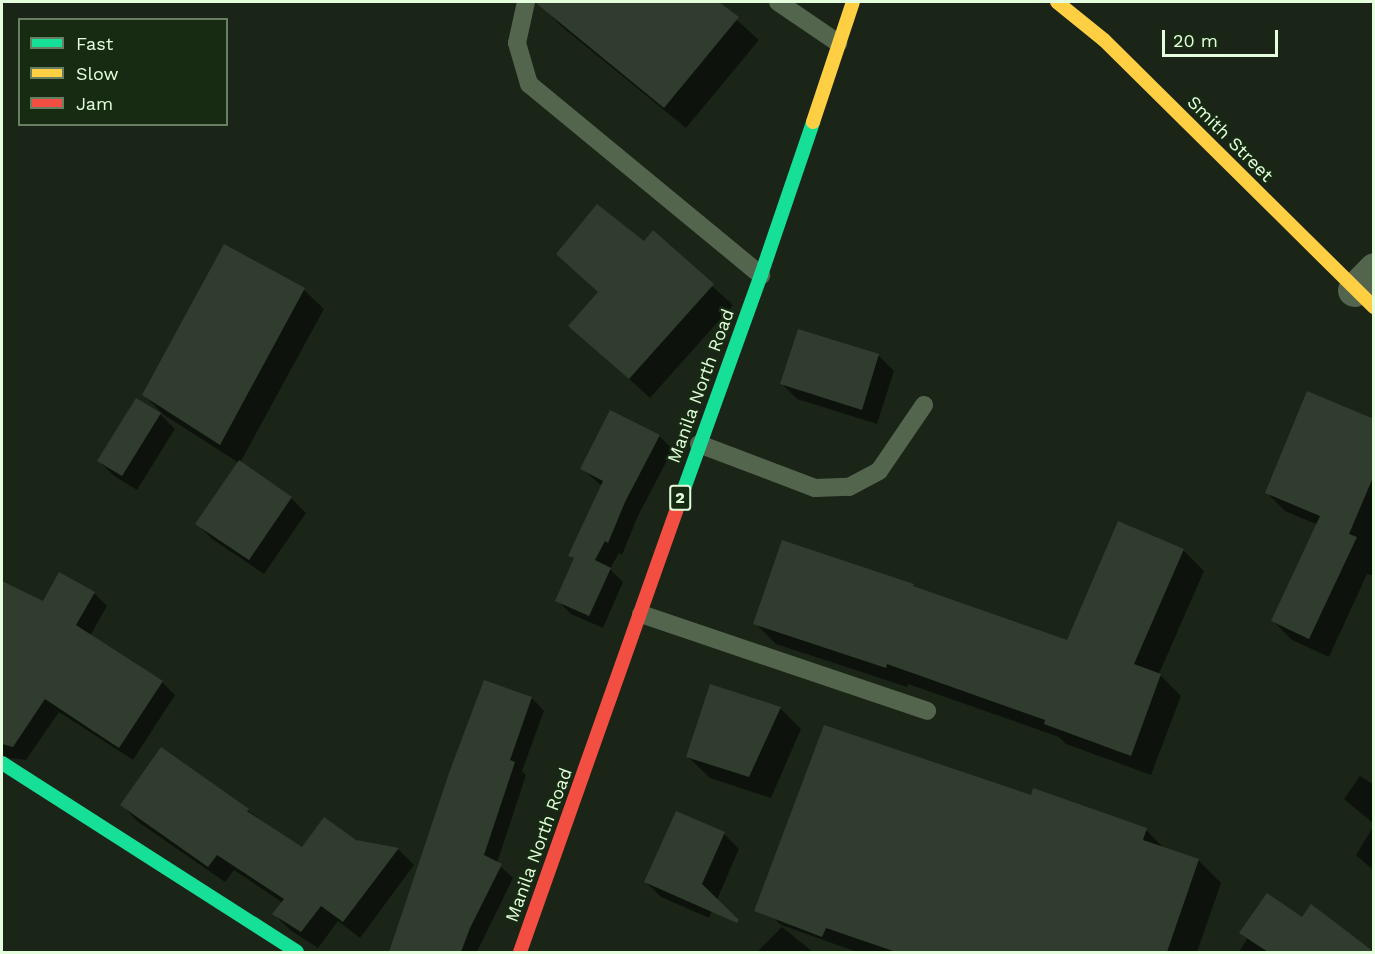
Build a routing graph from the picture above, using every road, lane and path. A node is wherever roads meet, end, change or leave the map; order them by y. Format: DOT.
graph roads {
  1 [pos="526,2"];
  2 [pos="778,2"];
  3 [pos="854,2"];
  4 [pos="1057,2"];
  5 [pos="838,43"];
  6 [pos="761,275"];
  7 [pos="1367,289"];
  8 [pos="924,405"];
  9 [pos="699,444"];
  10 [pos="641,614"];
  11 [pos="927,711"];
  12 [pos="2,763"];
  13 [pos="297,952"];
  14 [pos="520,952"];
  1 -- 6 [label="lane"];
  2 -- 5 [label="lane"];
  3 -- 5 [label="main road, Manila North Road / 2"];
  4 -- 7 [label="main road, Smith Street"];
  5 -- 6 [label="main road, Manila North Road / 2"];
  6 -- 9 [label="main road, Manila North Road / 2"];
  8 -- 9 [label="lane"];
  9 -- 10 [label="main road, Manila North Road / 2"];
  10 -- 11 [label="lane"];
  10 -- 14 [label="main road, Manila North Road / 2"];
  12 -- 13 [label="main road"];
}
